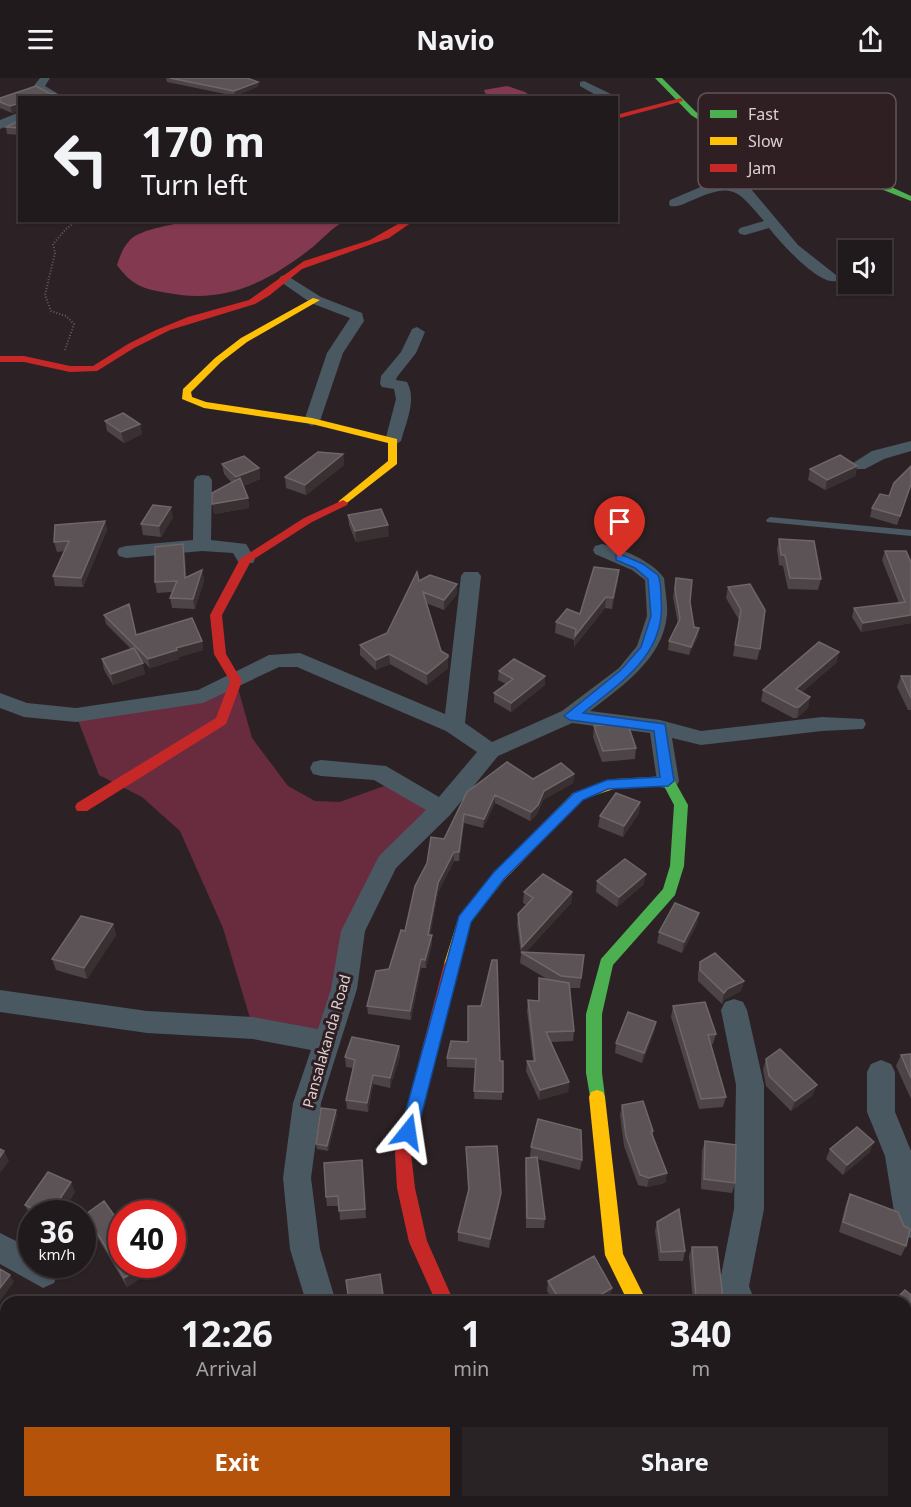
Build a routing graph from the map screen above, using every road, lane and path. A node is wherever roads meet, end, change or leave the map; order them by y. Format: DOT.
graph roads {
  1 [pos="45,78"];
  2 [pos="658,78"];
  3 [pos="584,84"];
  4 [pos="56,96"];
  5 [pos="607,96"];
  6 [pos="681,100"];
  7 [pos="618,101"];
  8 [pos="640,112"];
  9 [pos="18,116"];
  10 [pos="618,117"];
  11 [pos="698,119"];
  12 [pos="0,125"];
  13 [pos="707,189"];
  14 [pos="734,189"];
  15 [pos="888,189"];
  16 [pos="911,199"];
  17 [pos="675,203"];
  18 [pos="75,222"];
  19 [pos="409,222"];
  20 [pos="772,223"];
  21 [pos="745,231"];
  22 [pos="831,278"];
  23 [pos="286,279"];
  24 [pos="316,300"];
  25 [pos="417,332"];
  26 [pos="0,359"];
  27 [pos="51,366"];
  28 [pos="312,421"];
  29 [pos="393,441"];
  30 [pos="911,446"];
  31 [pos="859,465"];
  32 [pos="203,480"];
  33 [pos="770,520"];
  34 [pos="911,533"];
  35 [pos="202,545"];
  36 [pos="602,550"];
  37 [pos="126,552"];
  38 [pos="246,559"];
  39 [pos="471,576"];
  40 [pos="236,681"];
  41 [pos="0,700"];
  42 [pos="570,716"];
  43 [pos="855,724"];
  44 [pos="454,726"];
  45 [pos="660,727"];
  46 [pos="490,751"];
  47 [pos="321,768"];
  48 [pos="668,781"];
  49 [pos="82,807"];
  50 [pos="442,809"];
  51 [pos="0,1001"];
  52 [pos="734,1010"];
  53 [pos="327,1042"];
  54 [pos="881,1072"];
  55 [pos="911,1224"];
  56 [pos="0,1247"];
  57 [pos="18,1258"];
  58 [pos="319,1296"];
  59 [pos="442,1296"];
  60 [pos="635,1296"];
  61 [pos="738,1296"];
  1 -- 4 [label="street"];
  2 -- 6 [label="street"];
  3 -- 5 [label="street"];
  6 -- 8 [label="street"];
  6 -- 11 [label="street"];
  7 -- 8 [label="street"];
  8 -- 10 [label="street"];
  9 -- 12 [label="street"];
  13 -- 17 [label="street"];
  14 -- 20 [label="street"];
  15 -- 16 [label="street"];
  18 -- 27 [label="path"];
  19 -- 23 [label="street"];
  20 -- 21 [label="street"];
  20 -- 22 [label="street"];
  23 -- 24 [label="street"];
  23 -- 27 [label="street"];
  24 -- 28 [label="street"];
  24 -- 28 [label="street"];
  25 -- 29 [label="street"];
  26 -- 27 [label="street"];
  28 -- 29 [label="street"];
  29 -- 38 [label="street"];
  30 -- 31 [label="street"];
  32 -- 35 [label="street"];
  33 -- 34 [label="lane"];
  35 -- 37 [label="street"];
  35 -- 38 [label="street"];
  36 -- 42 [label="street, Pansalakanda Road"];
  38 -- 40 [label="street"];
  39 -- 44 [label="street"];
  40 -- 41 [label="street"];
  40 -- 44 [label="street"];
  40 -- 49 [label="street"];
  42 -- 45 [label="street"];
  42 -- 46 [label="street, Pansalakanda Road"];
  43 -- 45 [label="street"];
  44 -- 46 [label="street"];
  45 -- 48 [label="street"];
  46 -- 50 [label="street, Pansalakanda Road"];
  47 -- 50 [label="street"];
  48 -- 59 [label="street"];
  48 -- 60 [label="street"];
  50 -- 53 [label="street, Pansalakanda Road"];
  51 -- 53 [label="street"];
  52 -- 61 [label="street"];
  53 -- 58 [label="street, Pansalakanda Road"];
  54 -- 55 [label="street"];
  56 -- 57 [label="street"];
}
